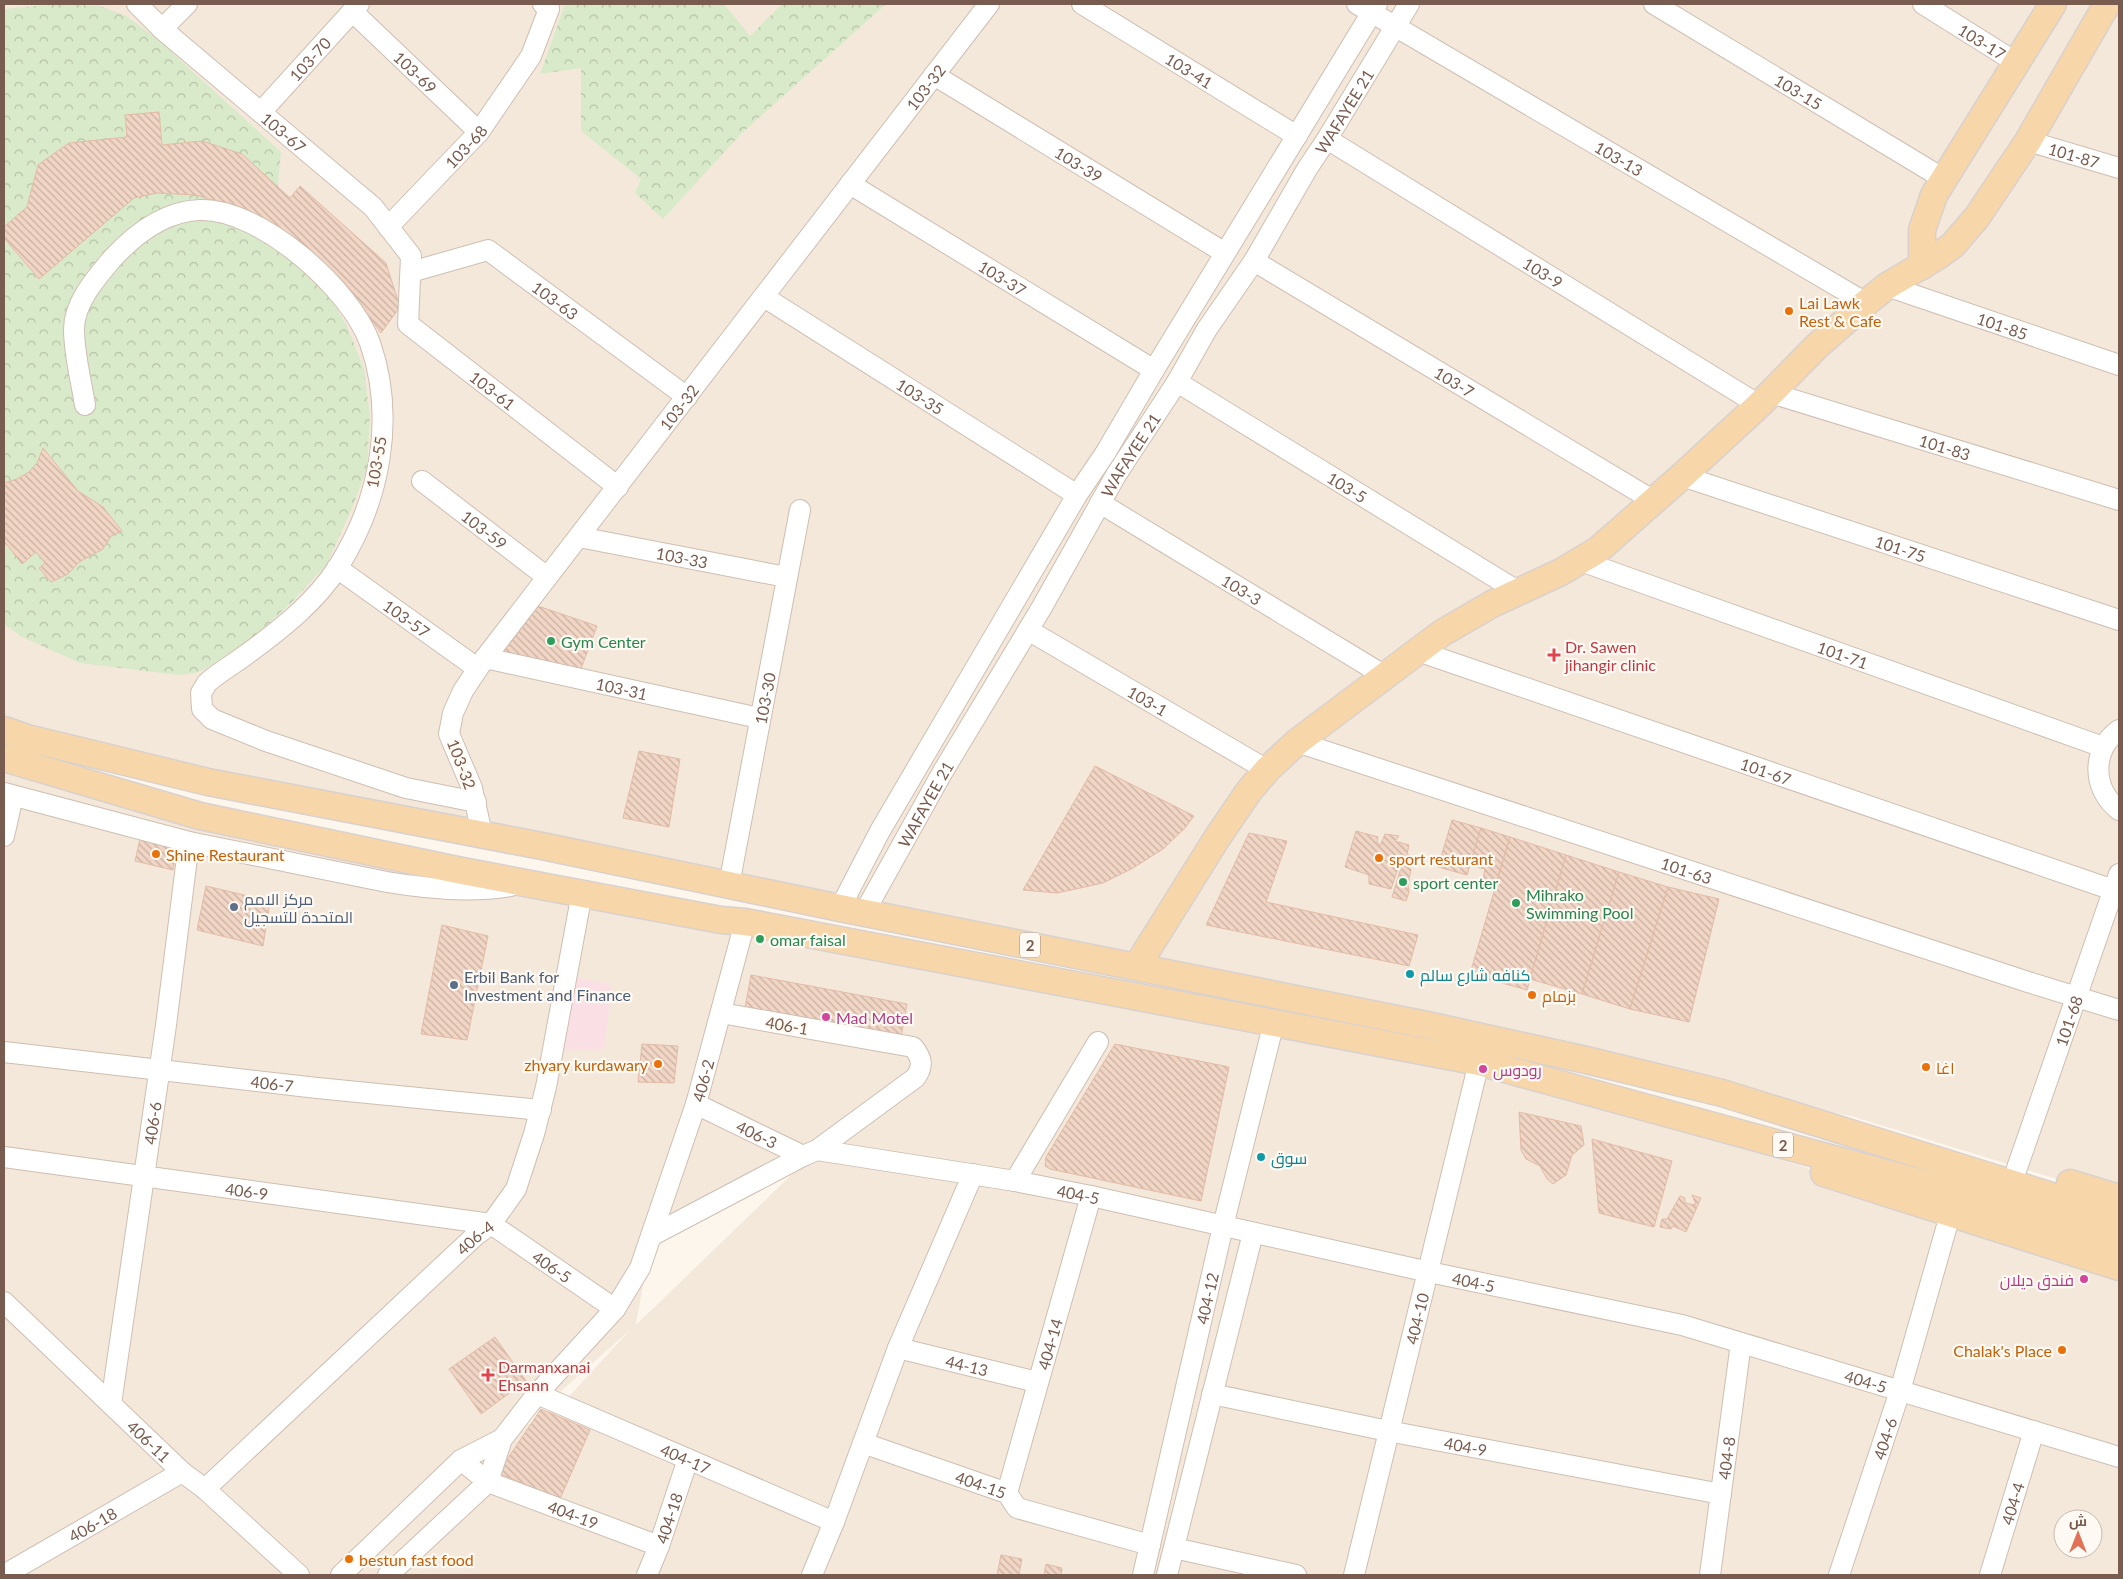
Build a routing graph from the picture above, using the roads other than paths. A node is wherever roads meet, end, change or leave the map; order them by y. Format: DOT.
graph roads {
  1 [pos="137,4"];
  2 [pos="187,4"];
  3 [pos="543,4"];
  4 [pos="989,4"];
  5 [pos="1082,4"];
  6 [pos="1409,4"];
  7 [pos="1654,4"];
  8 [pos="1922,4"];
  9 [pos="2053,4"];
  10 [pos="2107,4"];
  11 [pos="1369,7"];
  12 [pos="355,8"];
  13 [pos="1396,27"];
  14 [pos="162,30"];
  15 [pos="2016,63"];
  16 [pos="934,75"];
  17 [pos="261,112"];
  18 [pos="479,132"];
  19 [pos="1296,136"];
  20 [pos="1327,139"];
  21 [pos="2028,141"];
  22 [pos="2119,168"];
  23 [pos="1944,179"];
  24 [pos="850,184"];
  25 [pos="388,227"];
  26 [pos="1225,253"];
  27 [pos="1254,261"];
  28 [pos="1922,266"];
  29 [pos="411,272"];
  30 [pos="1887,286"];
  31 [pos="764,297"];
  32 [pos="1866,303"];
  33 [pos="2119,365"];
  34 [pos="1154,370"];
  35 [pos="1177,382"];
  36 [pos="687,397"];
  37 [pos="1765,399"];
  38 [pos="85,405"];
  39 [pos="1682,476"];
  40 [pos="422,481"];
  41 [pos="618,487"];
  42 [pos="1077,495"];
  43 [pos="2119,500"];
  44 [pos="1654,501"];
  45 [pos="1100,503"];
  46 [pos="800,510"];
  47 [pos="579,537"];
  48 [pos="1581,561"];
  49 [pos="337,568"];
  50 [pos="548,577"];
  51 [pos="786,577"];
  52 [pos="1518,592"];
  53 [pos="2119,620"];
  54 [pos="1028,630"];
  55 [pos="1418,651"];
  56 [pos="481,663"];
  57 [pos="1384,676"];
  58 [pos="759,718"];
  59 [pos="4,730"];
  60 [pos="2119,730"];
  61 [pos="1297,742"];
  62 [pos="2103,747"];
  63 [pos="4,758"];
  64 [pos="1267,770"];
  65 [pos="8,794"];
  66 [pos="476,802"];
  67 [pos="2119,810"];
  68 [pos="482,834"];
  69 [pos="4,836"];
  70 [pos="189,842"];
  71 [pos="542,846"];
  72 [pos="478,874"];
  73 [pos="528,883"];
  74 [pos="2117,885"];
  75 [pos="728,886"];
  76 [pos="582,893"];
  77 [pos="852,910"];
  78 [pos="745,922"];
  79 [pos="1136,966"];
  80 [pos="2076,996"];
  81 [pos="2119,1010"];
  82 [pos="721,1013"];
  83 [pos="1274,1022"];
  84 [pos="1098,1042"];
  85 [pos="4,1052"];
  86 [pos="1479,1062"];
  87 [pos="159,1070"];
  88 [pos="1722,1093"];
  89 [pos="696,1104"];
  90 [pos="540,1110"];
  91 [pos="1728,1130"];
  92 [pos="810,1153"];
  93 [pos="4,1157"];
  94 [pos="2016,1168"];
  95 [pos="973,1174"];
  96 [pos="144,1176"];
  97 [pos="1015,1181"];
  98 [pos="1091,1196"];
  99 [pos="2119,1198"];
  100 [pos="1950,1215"];
  101 [pos="2119,1217"];
  102 [pos="491,1224"];
  103 [pos="1223,1226"];
  104 [pos="1252,1233"];
  105 [pos="651,1236"];
  106 [pos="2119,1242"];
  107 [pos="2119,1267"];
  108 [pos="1428,1272"];
  109 [pos="4,1302"];
  110 [pos="615,1309"];
  111 [pos="1741,1343"];
  112 [pos="898,1348"];
  113 [pos="1037,1382"];
  114 [pos="1900,1391"];
  115 [pos="537,1394"];
  116 [pos="1212,1394"];
  117 [pos="112,1404"];
  118 [pos="1388,1431"];
  119 [pos="2034,1431"];
  120 [pos="502,1438"];
  121 [pos="863,1443"];
  122 [pos="2119,1457"];
  123 [pos="688,1459"];
  124 [pos="461,1460"];
  125 [pos="182,1472"];
  126 [pos="488,1482"];
  127 [pos="205,1489"];
  128 [pos="1007,1493"];
  129 [pos="1721,1494"];
  130 [pos="834,1522"];
  131 [pos="1150,1545"];
  132 [pos="659,1546"];
  133 [pos="1174,1548"];
  134 [pos="4,1575"];
  135 [pos="299,1575"];
  136 [pos="342,1575"];
  137 [pos="388,1575"];
  138 [pos="646,1575"];
  139 [pos="812,1575"];
  140 [pos="1143,1575"];
  141 [pos="1167,1575"];
  142 [pos="1296,1575"];
  143 [pos="1354,1575"];
  144 [pos="1710,1575"];
  145 [pos="1839,1575"];
  146 [pos="1990,1575"];
  1 -- 14 [label="street, 103-67"];
  2 -- 14 [label="street"];
  3 -- 18 [label="street, 103-68"];
  4 -- 16 [label="street, 103-32"];
  5 -- 19 [label="street, 103-41"];
  6 -- 13 [label="street, WAFAYEE 21"];
  7 -- 23 [label="street, 103-15"];
  8 -- 15 [label="street, 103-17"];
  9 -- 15 [label="main road"];
  10 -- 21 [label="main road"];
  11 -- 13 [label="street, 103-13"];
  11 -- 19 [label="street, WAFAYEE 21"];
  12 -- 17 [label="street, 103-70"];
  12 -- 18 [label="street, 103-69"];
  13 -- 20 [label="street, WAFAYEE 21"];
  13 -- 32 [label="street, 103-13"];
  14 -- 17 [label="street, 103-67"];
  15 -- 23 [label="main road"];
  16 -- 24 [label="street, 103-32"];
  16 -- 26 [label="street, 103-39"];
  17 -- 25 [label="street, 103-67"];
  18 -- 25 [label="street, 103-68"];
  19 -- 26 [label="street, WAFAYEE 21"];
  20 -- 27 [label="street, WAFAYEE 21"];
  20 -- 37 [label="street, 103-9"];
  21 -- 22 [label="street, 101-87"];
  21 -- 28 [label="main road"];
  23 -- 28 [label="main road"];
  24 -- 31 [label="street, 103-32"];
  24 -- 34 [label="street, 103-37"];
  25 -- 29 [label="street, 103-67"];
  26 -- 34 [label="street, WAFAYEE 21"];
  27 -- 35 [label="street, WAFAYEE 21"];
  27 -- 44 [label="street, 103-7"];
  28 -- 30 [label="main road"];
  29 -- 36 [label="street, 103-63"];
  29 -- 41 [label="street, 103-61"];
  30 -- 32 [label="main road"];
  30 -- 33 [label="street, 101-85"];
  31 -- 36 [label="street, 103-32"];
  31 -- 42 [label="street, 103-35"];
  32 -- 37 [label="main road"];
  34 -- 42 [label="street, WAFAYEE 21"];
  35 -- 45 [label="street, WAFAYEE 21"];
  35 -- 52 [label="street, 103-5"];
  36 -- 41 [label="street, 103-32"];
  37 -- 39 [label="main road"];
  37 -- 43 [label="street, 101-83"];
  38 -- 49 [label="street, 103-55"];
  39 -- 44 [label="main road"];
  39 -- 53 [label="street, 101-75"];
  40 -- 50 [label="street, 103-59"];
  41 -- 47 [label="street, 103-32"];
  42 -- 77 [label="street, WAFAYEE 21"];
  44 -- 48 [label="main road"];
  45 -- 54 [label="street, WAFAYEE 21"];
  45 -- 57 [label="street, 103-3"];
  46 -- 51 [label="street, 103-30"];
  47 -- 50 [label="street, 103-32"];
  47 -- 51 [label="street, 103-33"];
  48 -- 52 [label="main road"];
  48 -- 62 [label="street, 101-71"];
  49 -- 56 [label="street, 103-57"];
  49 -- 66 [label="street, 103-55"];
  50 -- 56 [label="street, 103-32"];
  51 -- 58 [label="street, 103-30"];
  52 -- 55 [label="main road"];
  54 -- 64 [label="street, 103-1"];
  54 -- 77 [label="street, WAFAYEE 21"];
  55 -- 57 [label="main road"];
  55 -- 74 [label="street, 101-67"];
  56 -- 58 [label="street, 103-31"];
  56 -- 66 [label="street, 103-32"];
  57 -- 61 [label="main road"];
  58 -- 75 [label="street, 103-30"];
  59 -- 68 [label="main road, 2"];
  60 -- 62 [label="street"];
  61 -- 64 [label="main road"];
  61 -- 80 [label="street, 101-63"];
  62 -- 67 [label="street"];
  63 -- 72 [label="main road, 2"];
  64 -- 79 [label="main road"];
  65 -- 69 [label="street"];
  65 -- 70 [label="street"];
  66 -- 68 [label="street, 103-32"];
  68 -- 71 [label="main road, 2"];
  68 -- 72 [label="main road"];
  70 -- 73 [label="street"];
  70 -- 87 [label="street, 406-6"];
  71 -- 73 [label="main road"];
  71 -- 75 [label="main road, 2"];
  72 -- 73 [label="main road, 2"];
  73 -- 76 [label="main road, 2"];
  74 -- 80 [label="street, 101-68"];
  75 -- 77 [label="main road, 2"];
  76 -- 78 [label="main road, 2"];
  76 -- 90 [label="street, 406-4"];
  77 -- 79 [label="main road, 2"];
  78 -- 82 [label="street, 406-2"];
  78 -- 83 [label="main road, 2"];
  79 -- 88 [label="main road, 2"];
  80 -- 81 [label="street, 101-63"];
  80 -- 94 [label="street, 101-68"];
  82 -- 89 [label="street, 406-2"];
  82 -- 92 [label="street, 406-1"];
  83 -- 86 [label="main road, 2"];
  83 -- 103 [label="street, 404-12"];
  84 -- 97 [label="street"];
  85 -- 87 [label="street, 406-7"];
  86 -- 91 [label="main road, 2"];
  86 -- 108 [label="street, 404-10"];
  87 -- 90 [label="street, 406-7"];
  87 -- 96 [label="street, 406-6"];
  88 -- 94 [label="main road"];
  88 -- 101 [label="main road, 2"];
  89 -- 92 [label="street, 406-3"];
  89 -- 105 [label="street, 406-2"];
  90 -- 102 [label="street, 406-4"];
  91 -- 100 [label="main road"];
  91 -- 106 [label="main road, 2"];
  92 -- 95 [label="street, 404-5"];
  92 -- 105 [label="street"];
  93 -- 96 [label="street, 406-9"];
  94 -- 99 [label="main road"];
  95 -- 97 [label="street, 404-5"];
  95 -- 112 [label="street"];
  96 -- 102 [label="street, 406-9"];
  96 -- 117 [label="street, 406-6"];
  97 -- 98 [label="street, 404-5"];
  98 -- 103 [label="street, 404-5"];
  98 -- 113 [label="street, 404-14"];
  100 -- 107 [label="main road"];
  100 -- 114 [label="street, 404-6"];
  102 -- 110 [label="street, 406-5"];
  102 -- 127 [label="street, 406-4"];
  103 -- 104 [label="street, 404-5"];
  103 -- 131 [label="street, 404-12"];
  104 -- 108 [label="street, 404-5"];
  104 -- 116 [label="street"];
  105 -- 110 [label="street, 406-2"];
  108 -- 111 [label="street, 404-5"];
  108 -- 118 [label="street, 404-10"];
  109 -- 117 [label="street, 406-11"];
  110 -- 115 [label="street, 406-2"];
  111 -- 114 [label="street, 404-5"];
  111 -- 129 [label="street, 404-8"];
  112 -- 113 [label="street, 44-13"];
  112 -- 121 [label="street"];
  113 -- 128 [label="street, 404-14"];
  114 -- 119 [label="street, 404-5"];
  114 -- 145 [label="street, 404-6"];
  115 -- 120 [label="street, 406-2"];
  115 -- 123 [label="street, 404-17"];
  116 -- 118 [label="street, 404-9"];
  116 -- 133 [label="street"];
  117 -- 125 [label="street, 406-11"];
  118 -- 129 [label="street, 404-9"];
  118 -- 143 [label="street, 404-10"];
  119 -- 122 [label="street, 404-5"];
  119 -- 146 [label="street, 404-4"];
  120 -- 124 [label="street"];
  120 -- 126 [label="street"];
  121 -- 128 [label="street, 404-15"];
  121 -- 130 [label="street"];
  123 -- 130 [label="street, 404-17"];
  123 -- 132 [label="street, 404-18"];
  124 -- 126 [label="street, 404-19"];
  124 -- 136 [label="street"];
  125 -- 127 [label="street, 406-11"];
  125 -- 134 [label="street, 406-18"];
  126 -- 132 [label="street, 404-19"];
  126 -- 137 [label="street"];
  127 -- 135 [label="street, 406-11"];
  128 -- 131 [label="street, 404-15"];
  129 -- 144 [label="street, 404-8"];
  130 -- 139 [label="street"];
  131 -- 140 [label="street, 404-12"];
  132 -- 138 [label="street, 404-18"];
  133 -- 141 [label="street"];
  133 -- 142 [label="street"];
}
